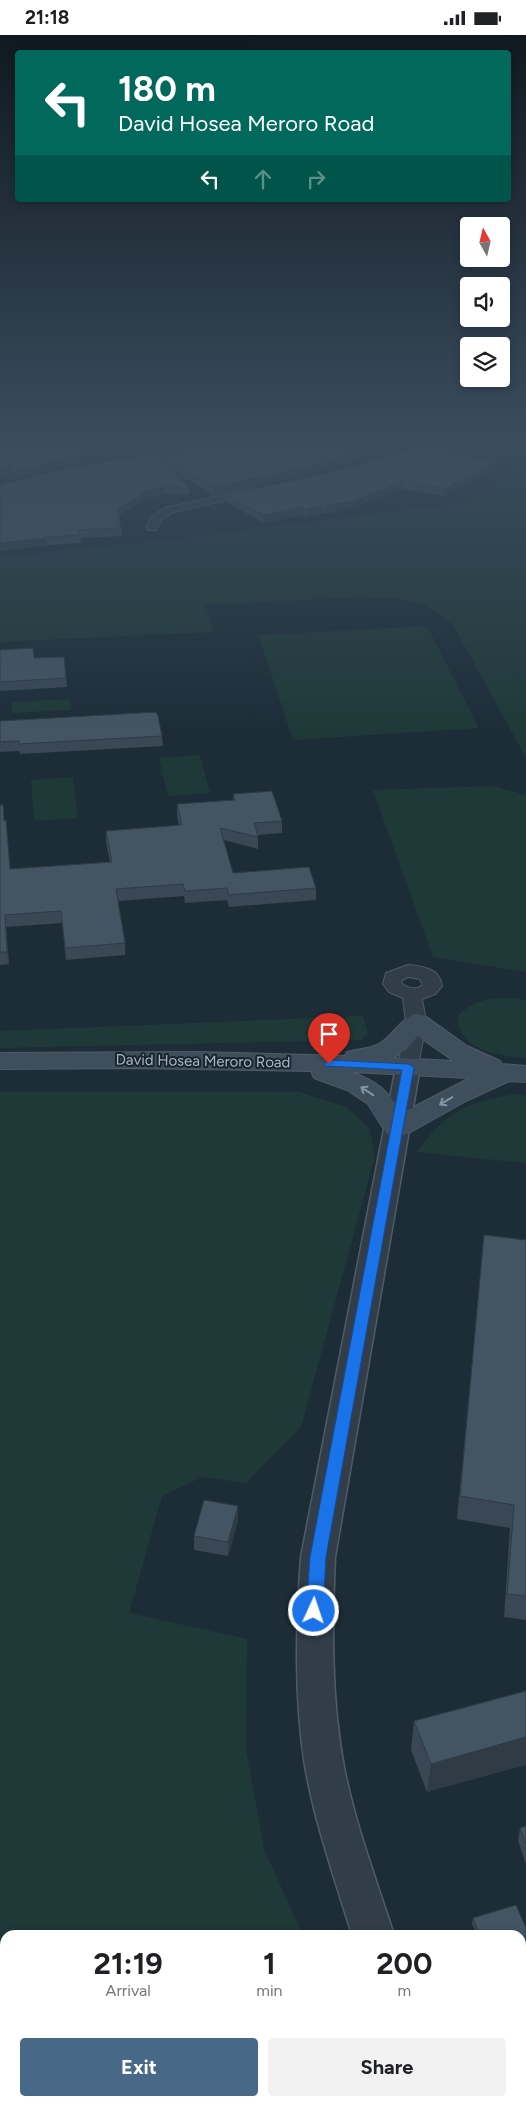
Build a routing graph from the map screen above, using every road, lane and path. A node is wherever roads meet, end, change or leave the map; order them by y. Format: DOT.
graph roads {
  1 [pos="412,994"];
  2 [pos="416,1022"];
  3 [pos="0,1061"];
  4 [pos="290,1062"];
  5 [pos="408,1067"];
  6 [pos="516,1073"];
  7 [pos="396,1128"];
  8 [pos="371,1930"];
  1 -- 2 [label="street"];
  2 -- 4 [label="main road"];
  2 -- 5 [label="street"];
  2 -- 6 [label="main road"];
  3 -- 4 [label="main road, David Hosea Meroro Road"];
  4 -- 5 [label="main road, David Hosea Meroro Road"];
  7 -- 4 [label="main road, one-way"];
  5 -- 6 [label="main road, David Hosea Meroro Road"];
  5 -- 7 [label="street"];
  6 -- 7 [label="main road, one-way"];
  7 -- 8 [label="street"];
}
